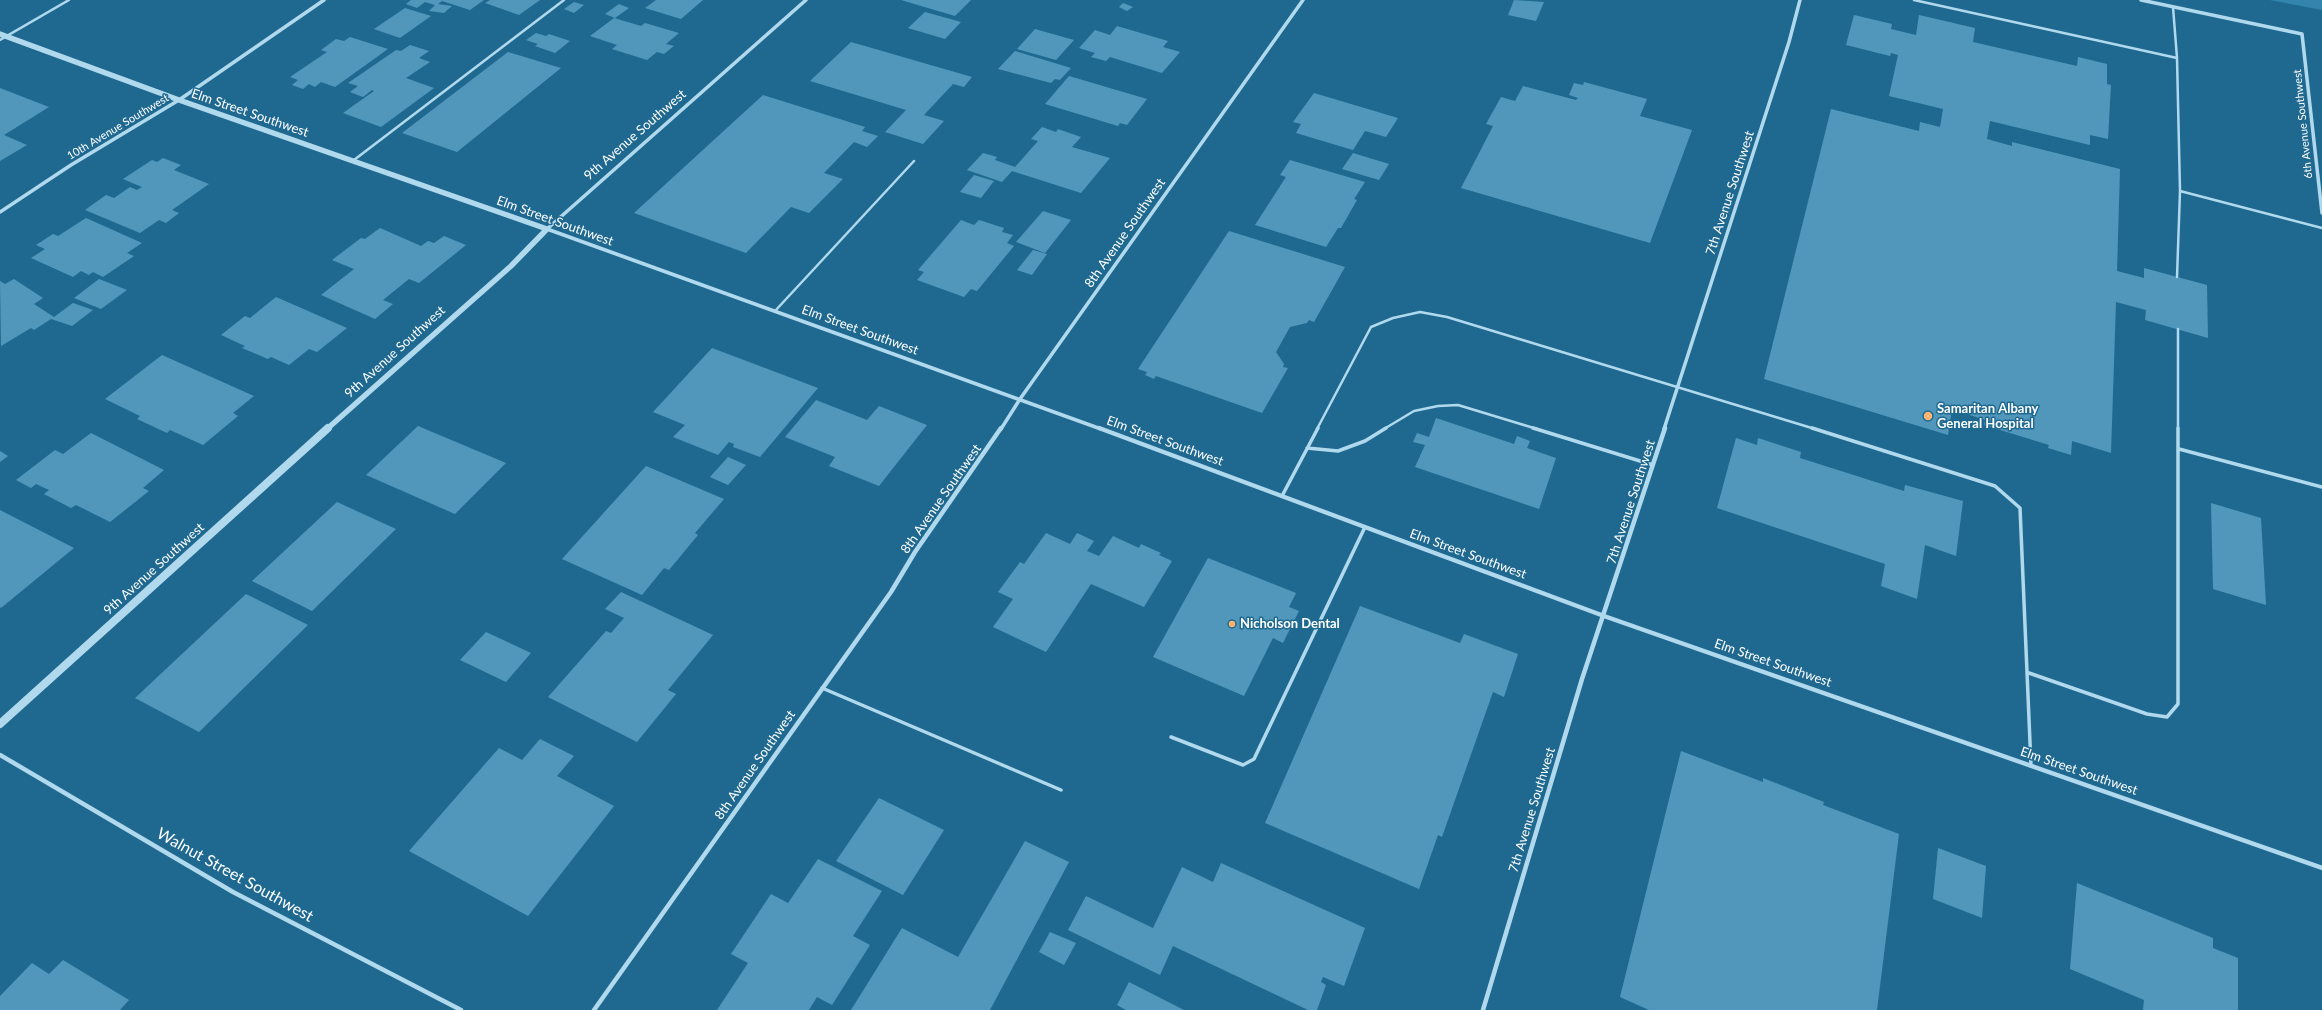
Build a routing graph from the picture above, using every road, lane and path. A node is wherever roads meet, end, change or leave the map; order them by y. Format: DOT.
graph roads {
  1 [pos="69,0"];
  2 [pos="324,0"];
  3 [pos="564,0"];
  4 [pos="806,0"];
  5 [pos="1303,0"];
  6 [pos="1800,0"];
  7 [pos="1914,0"];
  8 [pos="2141,0"];
  9 [pos="2173,7"];
  10 [pos="0,34"];
  11 [pos="6,36"];
  12 [pos="0,40"];
  13 [pos="2177,58"];
  14 [pos="179,100"];
  15 [pos="354,160"];
  16 [pos="914,161"];
  17 [pos="2180,191"];
  18 [pos="0,212"];
  19 [pos="2322,213"];
  20 [pos="2322,228"];
  21 [pos="546,229"];
  22 [pos="2177,277"];
  23 [pos="775,311"];
  24 [pos="2178,329"];
  25 [pos="1678,386"];
  26 [pos="1020,399"];
  27 [pos="1307,448"];
  28 [pos="2179,448"];
  29 [pos="1653,465"];
  30 [pos="2322,487"];
  31 [pos="1282,496"];
  32 [pos="1365,527"];
  33 [pos="1604,616"];
  34 [pos="2029,673"];
  35 [pos="822,688"];
  36 [pos="0,724"];
  37 [pos="1171,737"];
  38 [pos="0,755"];
  39 [pos="2031,766"];
  40 [pos="1061,790"];
  41 [pos="2322,868"];
  42 [pos="461,1010"];
  43 [pos="594,1010"];
  44 [pos="1483,1010"];
  1 -- 11 [label="lane"];
  2 -- 14 [label="street, 10th Avenue Southwest"];
  3 -- 15 [label="lane"];
  4 -- 21 [label="street, 9th Avenue Southwest"];
  5 -- 26 [label="street, 8th Avenue Southwest"];
  6 -- 25 [label="street, 7th Avenue Southwest"];
  7 -- 13 [label="lane"];
  8 -- 9 [label="street"];
  9 -- 13 [label="lane"];
  9 -- 19 [label="street, 6th Avenue Southwest"];
  10 -- 11 [label="street, Elm Street Southwest"];
  11 -- 12 [label="lane"];
  11 -- 14 [label="street, Elm Street Southwest"];
  13 -- 17 [label="lane"];
  14 -- 15 [label="street, Elm Street Southwest"];
  14 -- 18 [label="street, 10th Avenue Southwest"];
  15 -- 21 [label="street, Elm Street Southwest"];
  16 -- 23 [label="lane"];
  17 -- 20 [label="lane"];
  17 -- 22 [label="lane"];
  21 -- 23 [label="street, Elm Street Southwest"];
  21 -- 36 [label="street, 9th Avenue Southwest"];
  23 -- 26 [label="street, Elm Street Southwest"];
  24 -- 28 [label="lane"];
  25 -- 27 [label="lane"];
  25 -- 29 [label="street, 7th Avenue Southwest"];
  25 -- 34 [label="lane"];
  26 -- 31 [label="street, Elm Street Southwest"];
  26 -- 35 [label="street, 8th Avenue Southwest"];
  27 -- 29 [label="lane"];
  27 -- 31 [label="lane"];
  28 -- 30 [label="lane"];
  28 -- 34 [label="lane"];
  29 -- 33 [label="street, 7th Avenue Southwest"];
  31 -- 32 [label="street, Elm Street Southwest"];
  32 -- 33 [label="street, Elm Street Southwest"];
  32 -- 37 [label="lane"];
  33 -- 39 [label="street, Elm Street Southwest"];
  33 -- 44 [label="street, 7th Avenue Southwest"];
  34 -- 39 [label="lane"];
  35 -- 40 [label="lane"];
  35 -- 43 [label="street, 8th Avenue Southwest"];
  38 -- 42 [label="street, Walnut Street Southwest"];
  39 -- 41 [label="street, Elm Street Southwest"];
}
